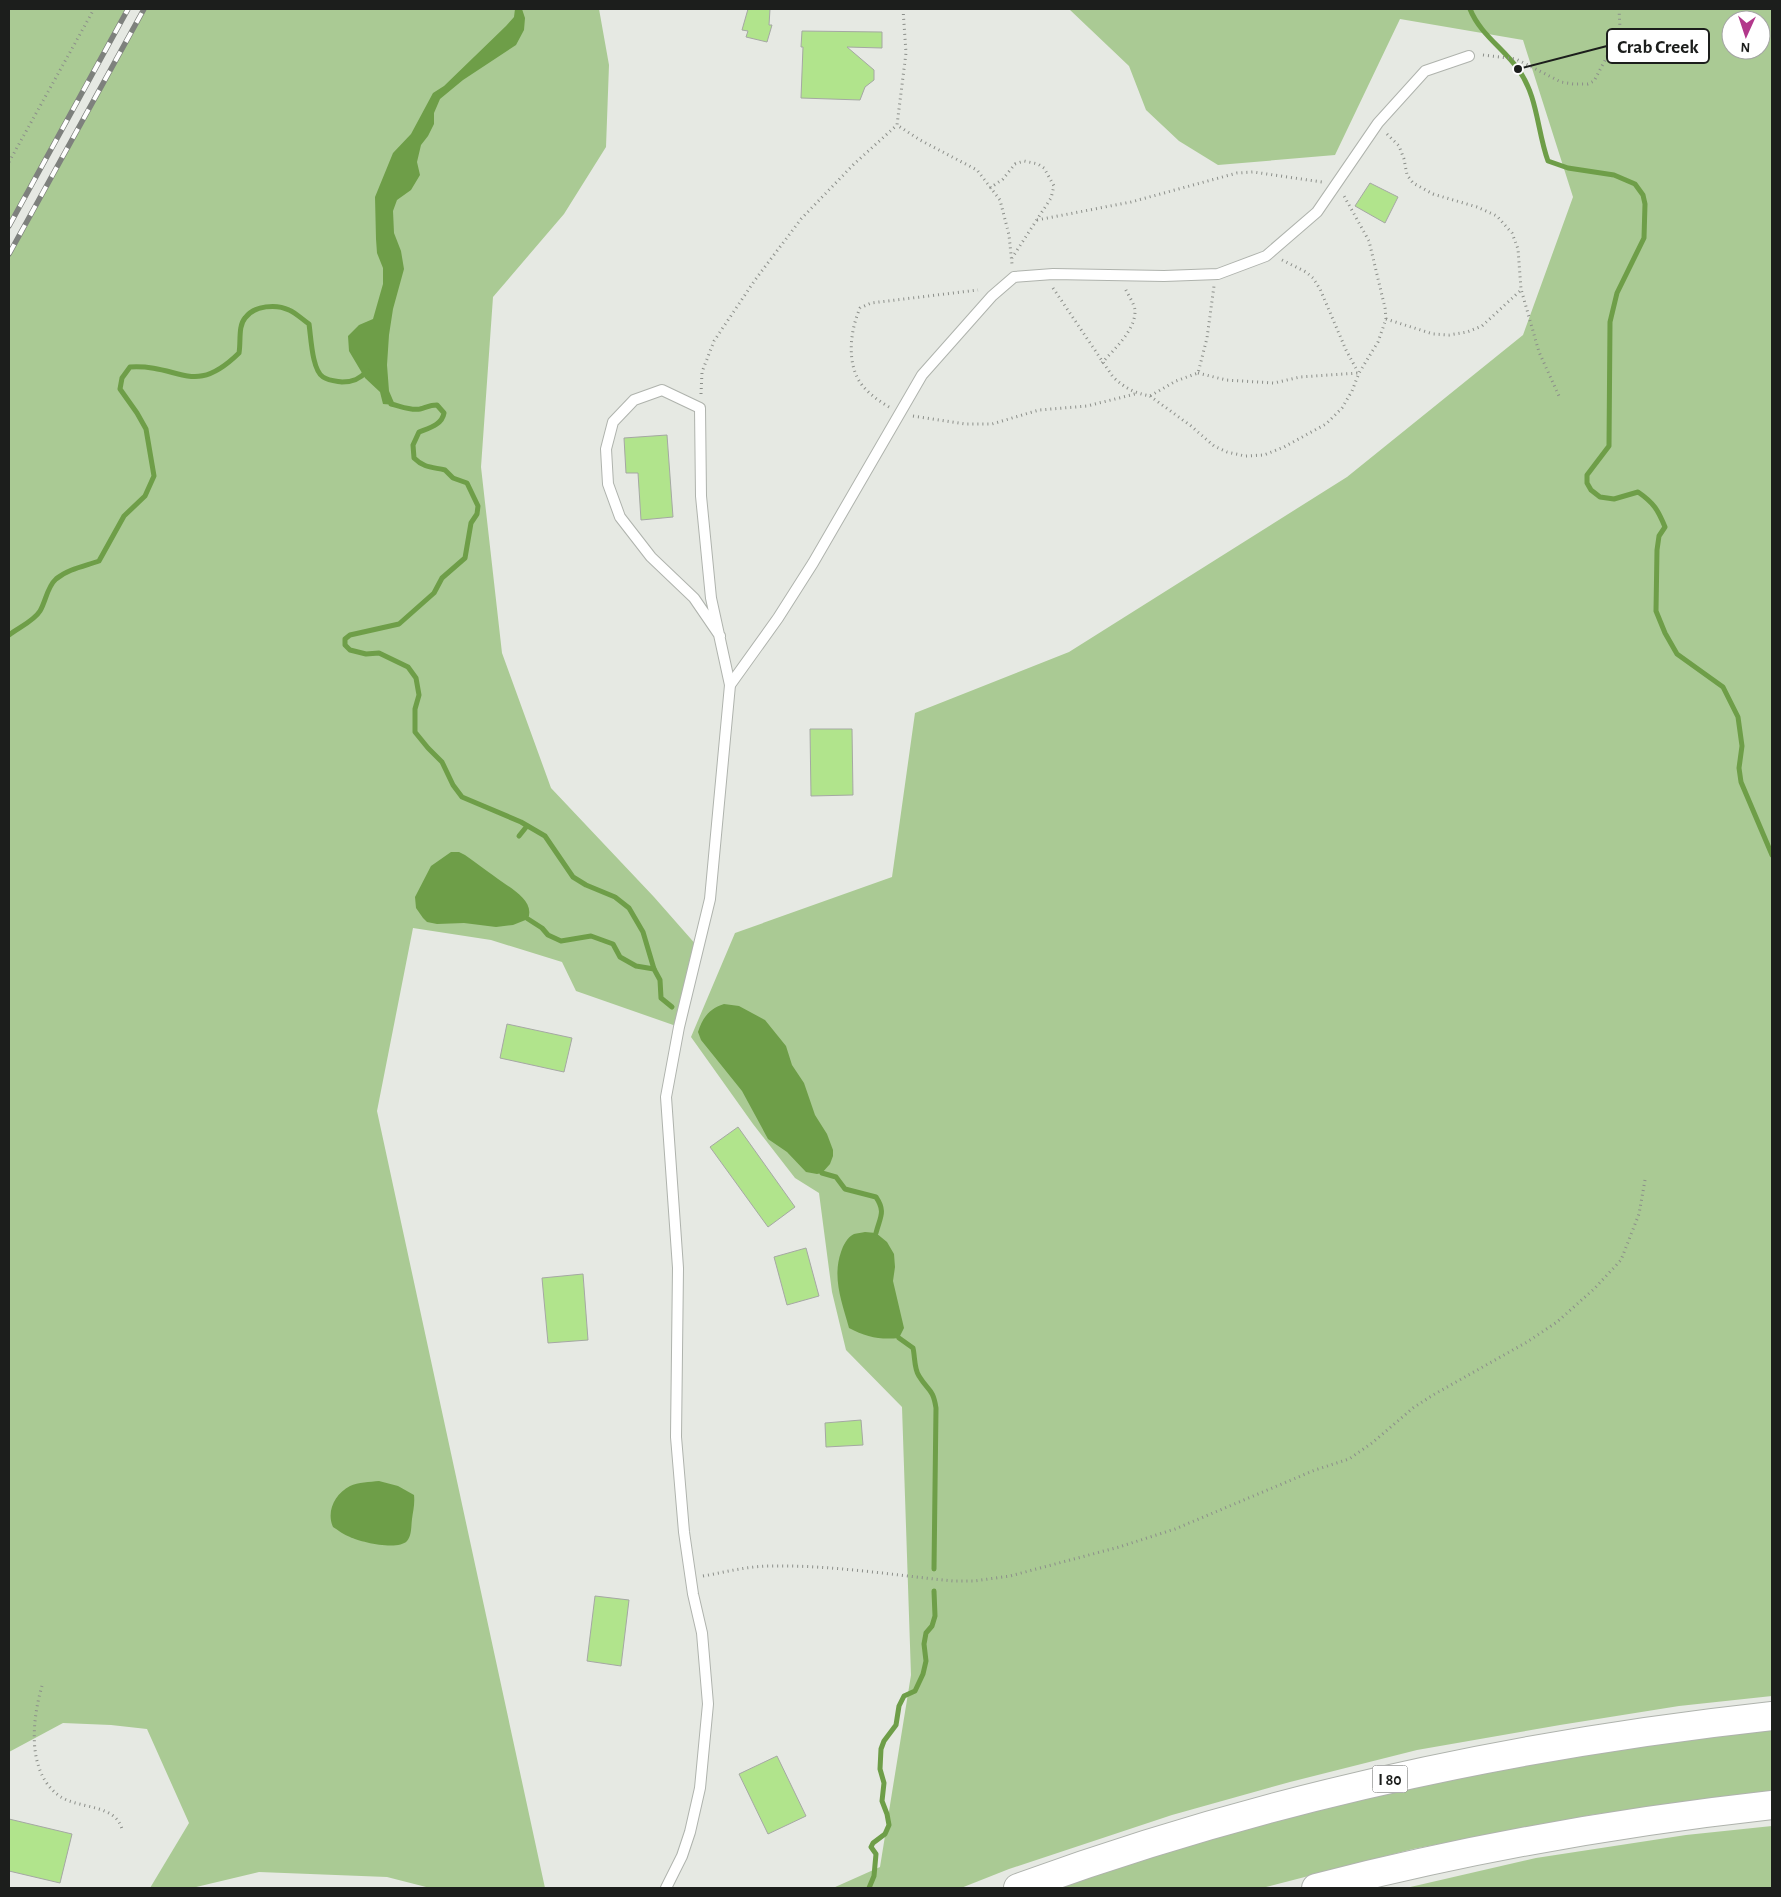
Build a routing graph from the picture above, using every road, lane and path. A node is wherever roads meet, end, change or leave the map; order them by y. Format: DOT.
graph roads {
  1 [pos="94,9"];
  2 [pos="903,9"];
  3 [pos="1619,9"];
  4 [pos="1470,56"];
  5 [pos="897,125"];
  6 [pos="1376,126"];
  7 [pos="9,162"];
  8 [pos="1336,184"];
  9 [pos="990,188"];
  10 [pos="1037,220"];
  11 [pos="1266,256"];
  12 [pos="1012,259"];
  13 [pos="1215,274"];
  14 [pos="1044,275"];
  15 [pos="1117,276"];
  16 [pos="1014,278"];
  17 [pos="1002,288"];
  18 [pos="1521,289"];
  19 [pos="1386,319"];
  20 [pos="1102,363"];
  21 [pos="1198,373"];
  22 [pos="1359,373"];
  23 [pos="1135,394"];
  24 [pos="1150,396"];
  25 [pos="1560,396"];
  26 [pos="700,408"];
  27 [pos="899,414"];
  28 [pos="720,636"];
  29 [pos="730,685"];
  30 [pos="1645,1180"];
  31 [pos="690,1579"];
  32 [pos="42,1686"];
  33 [pos="1772,1716"];
  34 [pos="1772,1805"];
  35 [pos="122,1829"];
  36 [pos="666,1888"];
  37 [pos="1018,1888"];
  38 [pos="1316,1888"];
  1 -- 7 [label="path"];
  2 -- 5 [label="path"];
  3 -- 4 [label="path"];
  4 -- 6 [label="lane"];
  5 -- 9 [label="path"];
  5 -- 26 [label="path"];
  6 -- 8 [label="lane"];
  6 -- 18 [label="path"];
  8 -- 10 [label="path"];
  8 -- 11 [label="lane"];
  8 -- 19 [label="path"];
  9 -- 10 [label="path"];
  9 -- 12 [label="path"];
  10 -- 12 [label="path"];
  11 -- 13 [label="lane"];
  11 -- 22 [label="path"];
  12 -- 16 [label="path"];
  13 -- 15 [label="lane"];
  13 -- 21 [label="path"];
  14 -- 15 [label="lane"];
  14 -- 16 [label="lane"];
  14 -- 20 [label="path"];
  15 -- 20 [label="path"];
  16 -- 17 [label="lane"];
  17 -- 27 [label="lane"];
  17 -- 27 [label="path"];
  18 -- 19 [label="path"];
  18 -- 25 [label="path"];
  19 -- 22 [label="path"];
  20 -- 23 [label="path"];
  21 -- 22 [label="path"];
  21 -- 24 [label="path"];
  22 -- 24 [label="path"];
  23 -- 24 [label="path"];
  23 -- 27 [label="path"];
  26 -- 28 [label="lane"];
  26 -- 28 [label="lane"];
  27 -- 29 [label="lane"];
  28 -- 29 [label="lane"];
  29 -- 31 [label="lane"];
  30 -- 31 [label="path"];
  31 -- 36 [label="lane"];
  32 -- 35 [label="path"];
  33 -- 37 [label="highway, I 80"];
  34 -- 38 [label="highway"];
}
